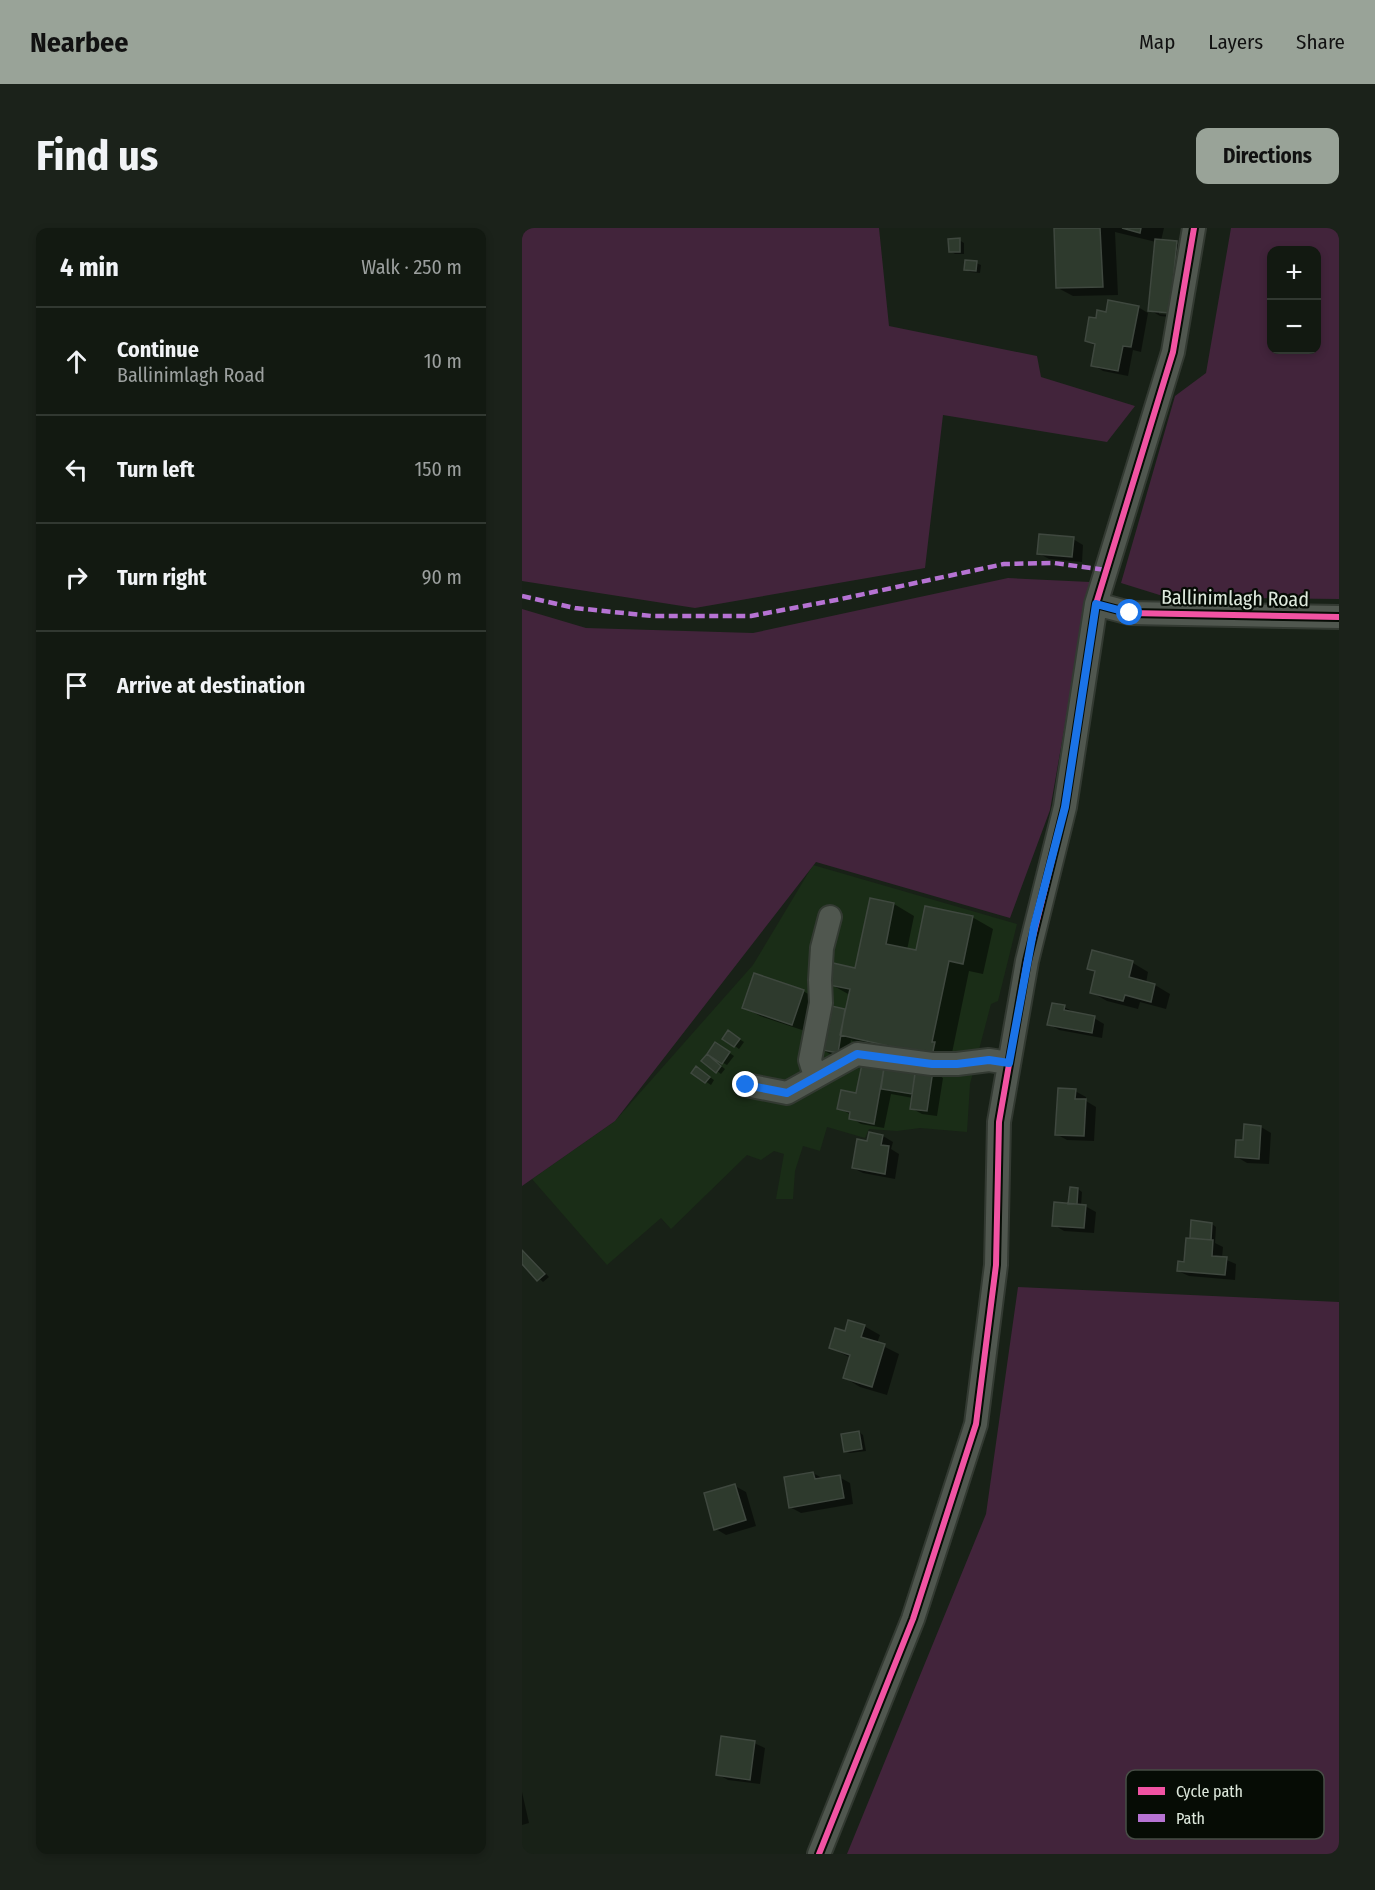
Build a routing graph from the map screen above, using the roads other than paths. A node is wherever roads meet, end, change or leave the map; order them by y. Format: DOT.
graph roads {
  1 [pos="1194,228"];
  2 [pos="1096,604"];
  3 [pos="1339,617"];
  4 [pos="830,917"];
  5 [pos="1009,1063"];
  6 [pos="815,1076"];
  7 [pos="746,1085"];
  8 [pos="819,1854"];
  1 -- 2 [label="street"];
  2 -- 3 [label="street, Ballinimlagh Road"];
  2 -- 5 [label="street"];
  4 -- 6 [label="street"];
  5 -- 6 [label="street"];
  5 -- 8 [label="street"];
  6 -- 7 [label="street"];
}
